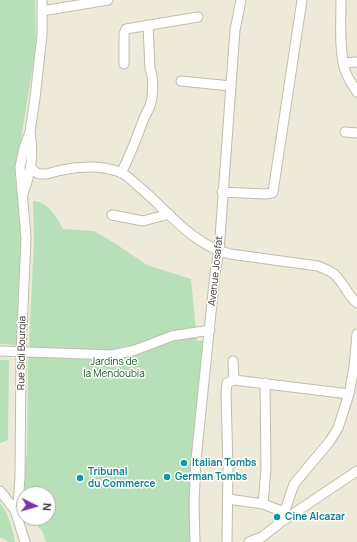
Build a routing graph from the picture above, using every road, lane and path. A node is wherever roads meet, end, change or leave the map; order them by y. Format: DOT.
graph roads {
  1 [pos="42,0"];
  2 [pos="108,0"];
  3 [pos="241,0"];
  4 [pos="302,0"];
  5 [pos="340,0"];
  6 [pos="42,11"];
  7 [pos="198,17"];
  8 [pos="148,25"];
  9 [pos="357,62"];
  10 [pos="344,63"];
  11 [pos="124,64"];
  12 [pos="181,82"];
  13 [pos="231,86"];
  14 [pos="357,92"];
  15 [pos="30,132"];
  16 [pos="344,132"];
  17 [pos="357,133"];
  18 [pos="31,168"];
  19 [pos="121,173"];
  20 [pos="222,192"];
  21 [pos="23,195"];
  22 [pos="168,214"];
  23 [pos="112,215"];
  24 [pos="219,251"];
  25 [pos="357,302"];
  26 [pos="210,330"];
  27 [pos="357,334"];
  28 [pos="0,351"];
  29 [pos="21,352"];
  30 [pos="234,361"];
  31 [pos="234,380"];
  32 [pos="265,383"];
  33 [pos="349,394"];
  34 [pos="357,471"];
  35 [pos="1,490"];
  36 [pos="228,499"];
  37 [pos="263,504"];
  38 [pos="15,510"];
  39 [pos="284,512"];
  40 [pos="281,522"];
  41 [pos="263,539"];
  42 [pos="24,542"];
  43 [pos="195,542"];
  44 [pos="227,542"];
  45 [pos="249,542"];
  1 -- 6 [label="street, Rue Sidi Bourqia"];
  2 -- 6 [label="street"];
  3 -- 13 [label="street, Avenue Josafat"];
  4 -- 20 [label="street"];
  5 -- 10 [label="street"];
  6 -- 15 [label="street, Rue Sidi Bourqia"];
  7 -- 8 [label="street"];
  8 -- 11 [label="street"];
  8 -- 19 [label="street"];
  9 -- 10 [label="street"];
  10 -- 14 [label="street"];
  12 -- 13 [label="street"];
  13 -- 20 [label="street, Avenue Josafat"];
  15 -- 18 [label="street, Rue Sidi Bourqia"];
  15 -- 21 [label="street, Rue Sidi Bourqia"];
  16 -- 17 [label="street"];
  18 -- 19 [label="street"];
  18 -- 21 [label="street, Rue Sidi Bourqia"];
  19 -- 22 [label="street"];
  20 -- 24 [label="street, Avenue Josafat"];
  21 -- 29 [label="street, Rue Sidi Bourqia"];
  22 -- 23 [label="street"];
  22 -- 24 [label="street"];
  24 -- 25 [label="street"];
  24 -- 26 [label="street, Avenue Josafat"];
  26 -- 29 [label="street"];
  26 -- 43 [label="street, Avenue Josafat"];
  27 -- 33 [label="street"];
  28 -- 29 [label="street"];
  29 -- 38 [label="street, Rue Sidi Bourqia"];
  30 -- 31 [label="street"];
  31 -- 32 [label="street"];
  31 -- 36 [label="street"];
  32 -- 33 [label="street"];
  32 -- 37 [label="street"];
  33 -- 39 [label="street"];
  34 -- 40 [label="street"];
  35 -- 38 [label="street"];
  36 -- 37 [label="street"];
  36 -- 44 [label="street"];
  37 -- 39 [label="street"];
  38 -- 42 [label="street"];
  39 -- 40 [label="street"];
  40 -- 41 [label="street"];
  41 -- 45 [label="street"];
}
